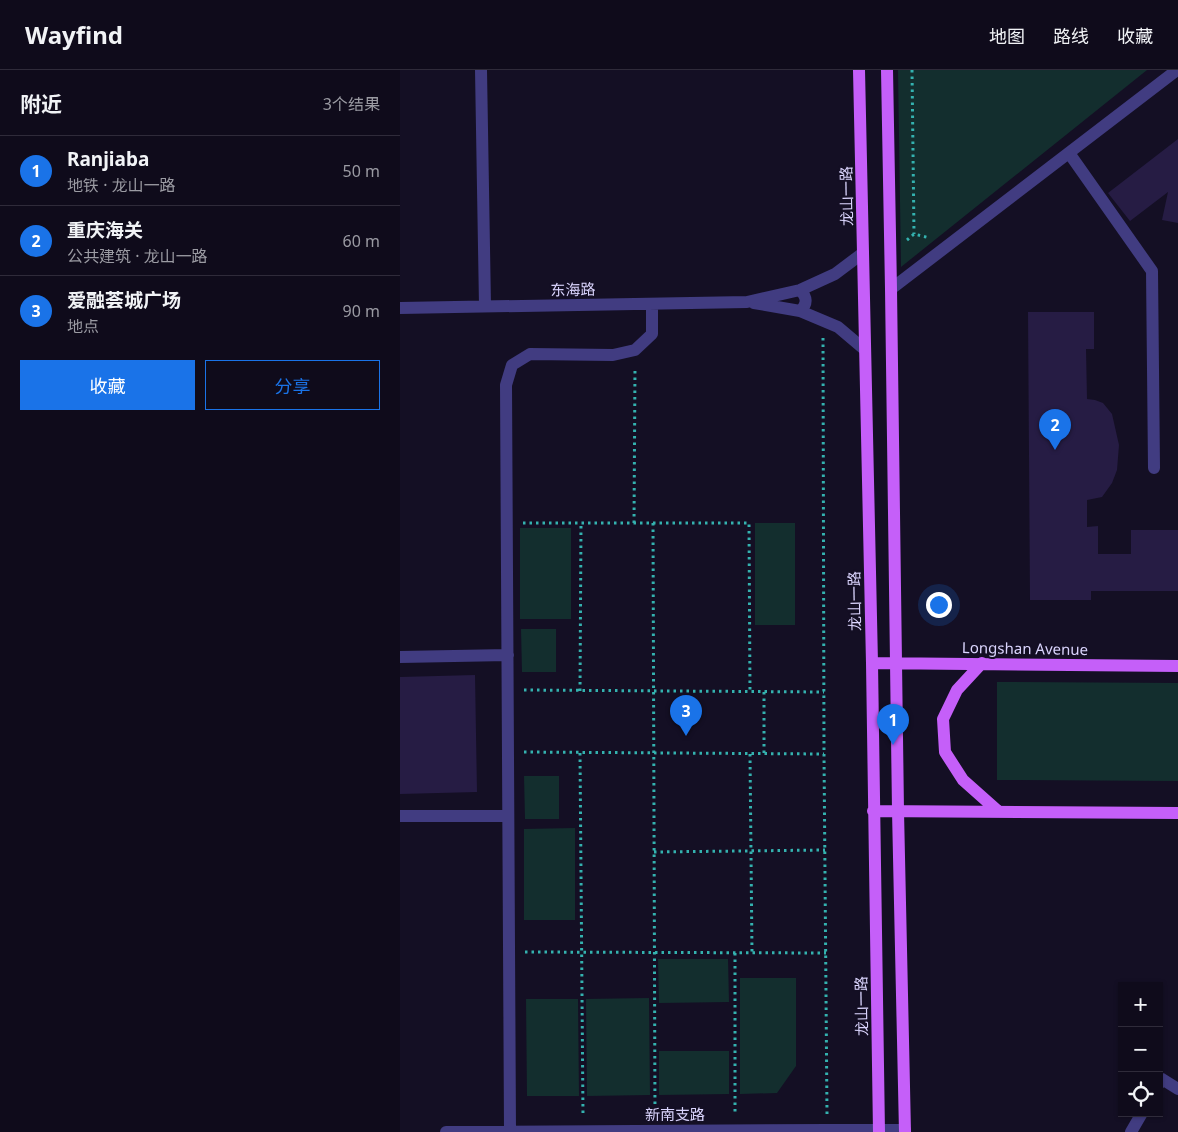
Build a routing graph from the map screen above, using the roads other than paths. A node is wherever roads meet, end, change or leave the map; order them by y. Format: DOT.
graph roads {
  1 [pos="481,70"];
  2 [pos="860,70"];
  3 [pos="887,70"];
  4 [pos="1177,70"];
  5 [pos="1068,153"];
  6 [pos="863,253"];
  7 [pos="891,289"];
  8 [pos="800,290"];
  9 [pos="747,302"];
  10 [pos="652,304"];
  11 [pos="485,306"];
  12 [pos="400,308"];
  13 [pos="800,311"];
  14 [pos="864,348"];
  15 [pos="1154,468"];
  16 [pos="508,655"];
  17 [pos="400,657"];
  18 [pos="896,662"];
  19 [pos="872,663"];
  20 [pos="982,664"];
  21 [pos="1178,666"];
  22 [pos="874,811"];
  23 [pos="898,811"];
  24 [pos="999,812"];
  25 [pos="1178,813"];
  26 [pos="400,816"];
  27 [pos="508,816"];
  28 [pos="1163,1081"];
  29 [pos="1178,1089"];
  30 [pos="1140,1117"];
  31 [pos="510,1131"];
  32 [pos="583,1131"];
  33 [pos="879,1131"];
  34 [pos="905,1131"];
  35 [pos="446,1132"];
  36 [pos="1131,1132"];
  1 -- 11 [label="street"];
  2 -- 6 [label="main road, 龙山一路"];
  3 -- 7 [label="main road"];
  4 -- 5 [label="street"];
  5 -- 7 [label="street"];
  5 -- 15 [label="street"];
  6 -- 8 [label="street"];
  6 -- 14 [label="main road, 龙山一路"];
  7 -- 18 [label="main road"];
  8 -- 9 [label="street"];
  8 -- 13 [label="street"];
  9 -- 10 [label="street, 东海路"];
  9 -- 13 [label="street"];
  10 -- 11 [label="street, 东海路"];
  10 -- 16 [label="street"];
  11 -- 12 [label="street, 东海路"];
  13 -- 14 [label="street"];
  14 -- 19 [label="main road, 龙山一路"];
  16 -- 17 [label="street"];
  16 -- 27 [label="street"];
  18 -- 19 [label="main road, Longshan Avenue"];
  18 -- 20 [label="main road, Longshan Avenue"];
  18 -- 23 [label="main road"];
  19 -- 22 [label="main road, 龙山一路"];
  20 -- 21 [label="main road, Longshan Avenue"];
  20 -- 24 [label="main road"];
  22 -- 23 [label="main road"];
  22 -- 33 [label="main road, 龙山一路"];
  23 -- 24 [label="main road"];
  23 -- 34 [label="main road"];
  24 -- 25 [label="main road"];
  26 -- 27 [label="street"];
  27 -- 31 [label="street"];
  28 -- 29 [label="street"];
  30 -- 36 [label="street"];
  31 -- 32 [label="street, 新南支路"];
  31 -- 35 [label="street, 新南支路"];
  32 -- 33 [label="street, 新南支路"];
  33 -- 34 [label="street, 新南支路"];
}
